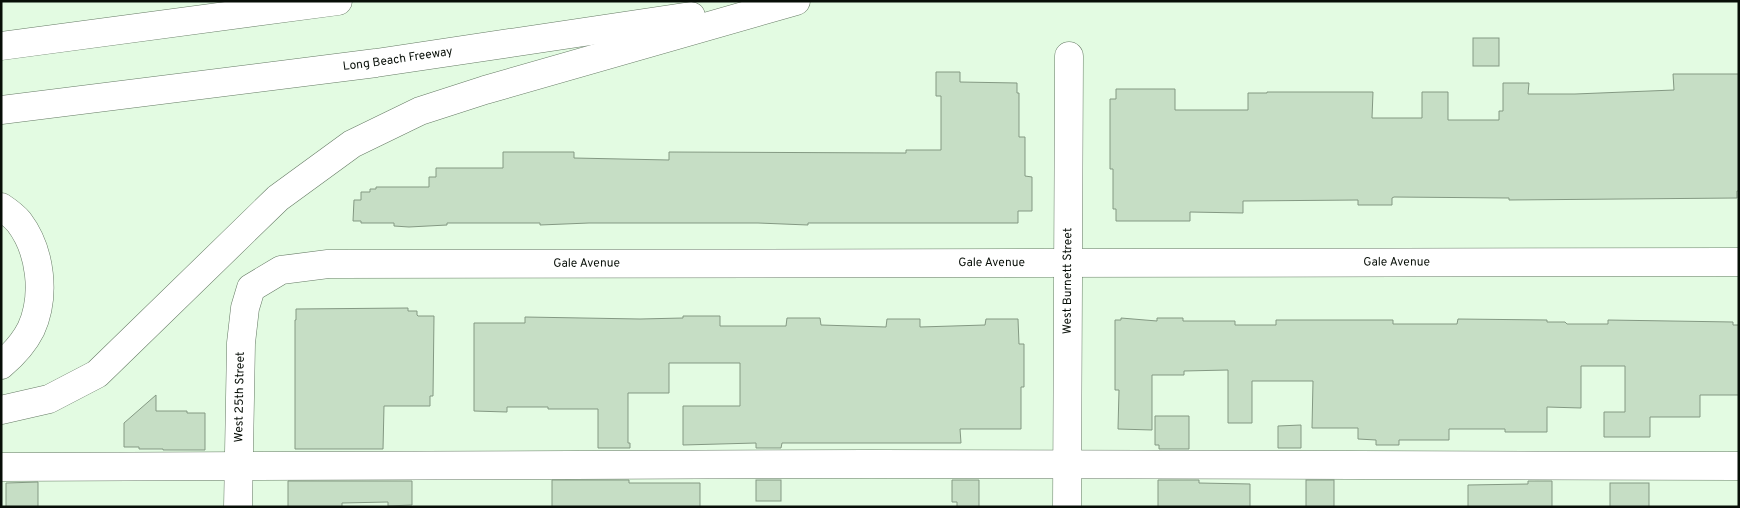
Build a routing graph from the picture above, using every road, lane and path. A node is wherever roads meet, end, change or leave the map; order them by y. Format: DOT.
graph roads {
  1 [pos="338,1"];
  2 [pos="794,1"];
  3 [pos="1,46"];
  4 [pos="1069,56"];
  5 [pos="1,110"];
  6 [pos="1,207"];
  7 [pos="1739,262"];
  8 [pos="1068,263"];
  9 [pos="251,288"];
  10 [pos="1,365"];
  11 [pos="1,410"];
  12 [pos="1068,464"];
  13 [pos="238,465"];
  14 [pos="1739,466"];
  15 [pos="1,467"];
  16 [pos="238,507"];
  17 [pos="1067,507"];
  1 -- 3 [label="main road"];
  2 -- 5 [label="main road, Long Beach Freeway"];
  2 -- 11 [label="main road"];
  4 -- 8 [label="main road, West Burnett Street"];
  6 -- 10 [label="main road"];
  7 -- 8 [label="main road, Gale Avenue"];
  8 -- 9 [label="main road, Gale Avenue"];
  8 -- 12 [label="main road, West Burnett Street"];
  9 -- 13 [label="main road, West 25th Street"];
  12 -- 13 [label="main road"];
  12 -- 14 [label="main road"];
  12 -- 17 [label="main road, West Burnett Street"];
  13 -- 15 [label="main road"];
  13 -- 16 [label="main road, West 25th Street"];
}
